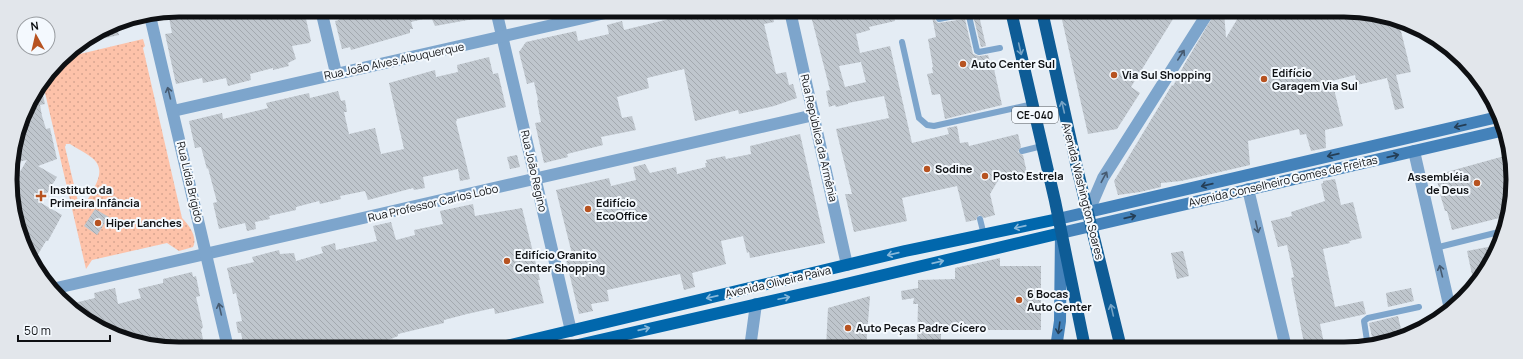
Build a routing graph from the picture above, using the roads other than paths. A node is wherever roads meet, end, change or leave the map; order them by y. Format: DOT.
graph roads {
  1 [pos="323,17"];
  2 [pos="498,17"];
  3 [pos="585,17"];
  4 [pos="791,17"];
  5 [pos="949,17"];
  6 [pos="969,17"];
  7 [pos="1012,17"];
  8 [pos="1043,17"];
  9 [pos="1205,17"];
  10 [pos="151,19"];
  11 [pos="939,19"];
  12 [pos="502,37"];
  13 [pos="902,42"];
  14 [pos="1000,48"];
  15 [pos="336,73"];
  16 [pos="1032,104"];
  17 [pos="173,111"];
  18 [pos="814,115"];
  19 [pos="1494,118"];
  20 [pos="1498,131"];
  21 [pos="1042,146"];
  22 [pos="1022,151"];
  23 [pos="1414,151"];
  24 [pos="537,179"];
  25 [pos="1248,189"];
  26 [pos="1088,213"];
  27 [pos="980,219"];
  28 [pos="1058,219"];
  29 [pos="1092,226"];
  30 [pos="1061,233"];
  31 [pos="1497,233"];
  32 [pos="984,235"];
  33 [pos="1435,248"];
  34 [pos="207,254"];
  35 [pos="847,265"];
  36 [pos="58,288"];
  37 [pos="756,304"];
  38 [pos="1449,304"];
  39 [pos="1419,307"];
  40 [pos="571,331"];
  41 [pos="1367,341"];
  42 [pos="227,342"];
  43 [pos="524,342"];
  44 [pos="591,342"];
  45 [pos="751,342"];
  46 [pos="1057,342"];
  47 [pos="1084,342"];
  48 [pos="1119,342"];
  49 [pos="1285,342"];
  1 -- 15 [label="street"];
  2 -- 12 [label="street, Rua João Regino"];
  3 -- 12 [label="street, Rua João Alves Albuquerque"];
  4 -- 18 [label="street, Rua República da Armênia"];
  5 -- 11 [label="lane"];
  6 -- 14 [label="lane"];
  7 -- 16 [label="highway, CE-040, one-way"];
  26 -- 8 [label="highway, Avenida Washington Soares / CE-040, one-way"];
  26 -- 9 [label="street, one-way"];
  17 -- 10 [label="street, Rua Lídia Brígido, one-way"];
  12 -- 15 [label="street, Rua João Alves Albuquerque"];
  12 -- 24 [label="street, Rua João Regino"];
  13 -- 16 [label="lane"];
  15 -- 17 [label="street, Rua João Alves Albuquerque"];
  16 -- 21 [label="highway, CE-040"];
  17 -- 34 [label="street, Rua Lídia Brígido"];
  18 -- 24 [label="street, Rua Professor Carlos Lobo"];
  18 -- 35 [label="street, Rua República da Armênia"];
  19 -- 26 [label="main road, Avenida Conselheiro Gomes de Freitas, one-way"];
  20 -- 23 [label="main road, Avenida Conselheiro Gomes de Freitas"];
  21 -- 22 [label="lane"];
  21 -- 28 [label="highway, CE-040"];
  25 -- 23 [label="main road, Avenida Conselheiro Gomes de Freitas, one-way"];
  23 -- 33 [label="street"];
  24 -- 34 [label="street, Rua Professor Carlos Lobo"];
  24 -- 40 [label="street, Rua João Regino"];
  29 -- 25 [label="main road, Avenida Conselheiro Gomes de Freitas, one-way"];
  25 -- 49 [label="street, one-way"];
  26 -- 28 [label="main road, Avenida Conselheiro Gomes de Freitas"];
  26 -- 29 [label="highway, Avenida Washington Soares / CE-040"];
  27 -- 32 [label="lane"];
  28 -- 30 [label="highway, CE-040"];
  28 -- 32 [label="main road, Avenida Oliveira Paiva, one-way"];
  29 -- 30 [label="main road, Avenida Conselheiro Gomes de Freitas"];
  48 -- 29 [label="highway, Avenida Washington Soares / CE-040, one-way"];
  37 -- 30 [label="main road, Avenida Oliveira Paiva, one-way"];
  30 -- 46 [label="main road, one-way"];
  30 -- 47 [label="highway, CE-040"];
  31 -- 33 [label="lane"];
  32 -- 35 [label="main road, Avenida Oliveira Paiva, one-way"];
  38 -- 33 [label="street, one-way"];
  34 -- 36 [label="street, Rua Professor Carlos Lobo"];
  42 -- 34 [label="street, Rua Lídia Brígido, one-way"];
  35 -- 40 [label="main road, Avenida Oliveira Paiva, one-way"];
  44 -- 37 [label="main road, Avenida Oliveira Paiva, one-way"];
  37 -- 45 [label="street"];
  39 -- 41 [label="lane"];
  40 -- 43 [label="main road, Avenida Oliveira Paiva"];
}
